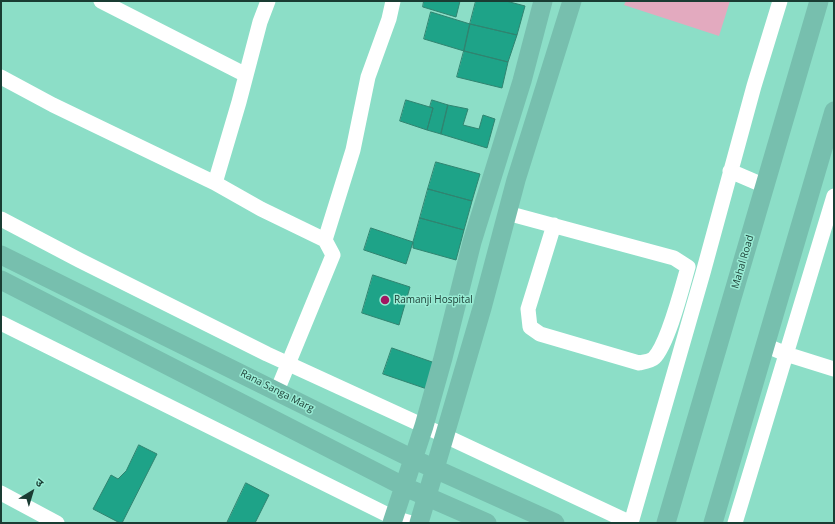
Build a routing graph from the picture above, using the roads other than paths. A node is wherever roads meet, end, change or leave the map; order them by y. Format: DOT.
graph roads {
  1 [pos="101,1"];
  2 [pos="268,1"];
  3 [pos="393,1"];
  4 [pos="543,1"];
  5 [pos="572,1"];
  6 [pos="780,1"];
  7 [pos="819,1"];
  8 [pos="246,75"];
  9 [pos="1,77"];
  10 [pos="834,111"];
  11 [pos="730,171"];
  12 [pos="215,184"];
  13 [pos="765,186"];
  14 [pos="834,196"];
  15 [pos="507,213"];
  16 [pos="1,219"];
  17 [pos="554,225"];
  18 [pos="325,240"];
  19 [pos="1,255"];
  20 [pos="688,267"];
  21 [pos="702,273"];
  22 [pos="1,280"];
  23 [pos="1,323"];
  24 [pos="765,345"];
  25 [pos="786,354"];
  26 [pos="289,364"];
  27 [pos="834,369"];
  28 [pos="277,392"];
  29 [pos="424,426"];
  30 [pos="444,436"];
  31 [pos="413,459"];
  32 [pos="434,469"];
  33 [pos="405,487"];
  34 [pos="1,493"];
  35 [pos="427,497"];
  36 [pos="399,521"];
  37 [pos="58,523"];
  38 [pos="419,523"];
  39 [pos="487,523"];
  40 [pos="555,523"];
  41 [pos="631,523"];
  42 [pos="666,523"];
  43 [pos="713,523"];
  44 [pos="735,523"];
  1 -- 8 [label="street"];
  2 -- 8 [label="street"];
  3 -- 18 [label="street"];
  4 -- 29 [label="main road"];
  5 -- 15 [label="main road"];
  6 -- 11 [label="street"];
  7 -- 13 [label="main road, Mahal Road"];
  8 -- 12 [label="street"];
  9 -- 12 [label="street"];
  10 -- 24 [label="main road"];
  11 -- 13 [label="street"];
  11 -- 21 [label="street"];
  12 -- 18 [label="street"];
  13 -- 42 [label="main road, Mahal Road"];
  14 -- 25 [label="street"];
  15 -- 17 [label="street"];
  15 -- 30 [label="main road"];
  16 -- 26 [label="street"];
  17 -- 20 [label="street"];
  17 -- 20 [label="street"];
  18 -- 26 [label="street"];
  19 -- 28 [label="main road, Rana Sanga Marg"];
  20 -- 21 [label="street"];
  21 -- 41 [label="street"];
  22 -- 33 [label="main road"];
  23 -- 36 [label="street"];
  24 -- 25 [label="street"];
  24 -- 43 [label="main road"];
  25 -- 27 [label="street"];
  25 -- 44 [label="street"];
  26 -- 28 [label="street"];
  26 -- 29 [label="street"];
  28 -- 31 [label="main road, Rana Sanga Marg"];
  29 -- 30 [label="street"];
  29 -- 31 [label="main road"];
  30 -- 32 [label="main road"];
  30 -- 41 [label="street"];
  31 -- 32 [label="main road, Rana Sanga Marg"];
  31 -- 33 [label="main road"];
  32 -- 35 [label="main road"];
  32 -- 40 [label="main road, Rana Sanga Marg"];
  33 -- 35 [label="main road"];
  33 -- 36 [label="main road"];
  34 -- 37 [label="street"];
  35 -- 38 [label="main road"];
  35 -- 39 [label="main road"];
}
